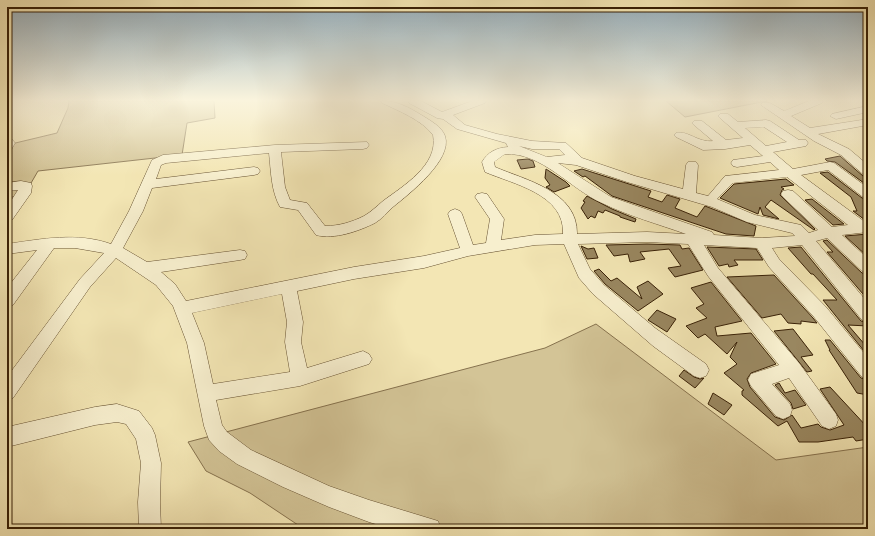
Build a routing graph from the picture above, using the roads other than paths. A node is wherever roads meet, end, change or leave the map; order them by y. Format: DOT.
graph roads {
  1 [pos="430,126"];
  2 [pos="461,126"];
  3 [pos="702,126"];
  4 [pos="735,126"];
  5 [pos="770,126"];
  6 [pos="800,126"];
  7 [pos="851,126"];
  8 [pos="680,135"];
  9 [pos="814,135"];
  10 [pos="7,140"];
  11 [pos="752,141"];
  12 [pos="725,144"];
  13 [pos="797,144"];
  14 [pos="363,145"];
  15 [pos="513,145"];
  16 [pos="7,147"];
  17 [pos="275,149"];
  18 [pos="763,150"];
  19 [pos="845,152"];
  20 [pos="773,158"];
  21 [pos="578,161"];
  22 [pos="545,162"];
  23 [pos="737,163"];
  24 [pos="692,165"];
  25 [pos="830,166"];
  26 [pos="254,171"];
  27 [pos="868,172"];
  28 [pos="790,173"];
  29 [pos="147,184"];
  30 [pos="7,187"];
  31 [pos="788,194"];
  32 [pos="868,194"];
  33 [pos="689,195"];
  34 [pos="714,196"];
  35 [pos="482,197"];
  36 [pos="455,214"];
  37 [pos="7,217"];
  38 [pos="865,227"];
  39 [pos="829,232"];
  40 [pos="806,239"];
  41 [pos="570,240"];
  42 [pos="693,240"];
  43 [pos="51,242"];
  44 [pos="723,242"];
  45 [pos="761,243"];
  46 [pos="493,247"];
  47 [pos="7,249"];
  48 [pos="114,251"];
  49 [pos="468,251"];
  50 [pos="240,255"];
  51 [pos="145,268"];
  52 [pos="868,268"];
  53 [pos="289,287"];
  54 [pos="7,300"];
  55 [pos="182,308"];
  56 [pos="868,315"];
  57 [pos="363,360"];
  58 [pos="793,369"];
  59 [pos="700,370"];
  60 [pos="868,371"];
  61 [pos="300,378"];
  62 [pos="7,392"];
  63 [pos="206,393"];
  64 [pos="783,410"];
  65 [pos="829,420"];
  66 [pos="7,438"];
  67 [pos="150,529"];
  68 [pos="430,529"];
  1 -- 17 [label="street"];
  2 -- 15 [label="street"];
  3 -- 12 [label="street"];
  4 -- 11 [label="street"];
  5 -- 13 [label="street"];
  6 -- 9 [label="street"];
  7 -- 9 [label="street"];
  8 -- 12 [label="street"];
  9 -- 13 [label="street"];
  9 -- 19 [label="street"];
  10 -- 16 [label="street"];
  11 -- 12 [label="street"];
  11 -- 18 [label="street"];
  13 -- 18 [label="street"];
  14 -- 17 [label="street"];
  15 -- 21 [label="street"];
  15 -- 22 [label="street"];
  15 -- 41 [label="street"];
  17 -- 29 [label="street"];
  18 -- 20 [label="street"];
  19 -- 25 [label="street"];
  19 -- 27 [label="street"];
  20 -- 23 [label="street"];
  20 -- 28 [label="street"];
  21 -- 22 [label="street"];
  21 -- 33 [label="street"];
  22 -- 44 [label="street"];
  24 -- 33 [label="street"];
  25 -- 28 [label="street"];
  25 -- 32 [label="street"];
  26 -- 29 [label="street"];
  28 -- 34 [label="street"];
  28 -- 38 [label="street"];
  29 -- 48 [label="street"];
  30 -- 37 [label="street"];
  31 -- 39 [label="street"];
  33 -- 40 [label="street"];
  35 -- 46 [label="street"];
  36 -- 49 [label="street"];
  38 -- 39 [label="street"];
  39 -- 40 [label="street"];
  39 -- 52 [label="street"];
  40 -- 45 [label="street"];
  40 -- 56 [label="street"];
  41 -- 42 [label="street"];
  41 -- 46 [label="street"];
  41 -- 59 [label="street"];
  42 -- 44 [label="street"];
  42 -- 58 [label="street"];
  43 -- 47 [label="street"];
  43 -- 48 [label="street"];
  43 -- 54 [label="street"];
  44 -- 45 [label="street"];
  45 -- 60 [label="street"];
  46 -- 49 [label="street"];
  48 -- 51 [label="street"];
  48 -- 62 [label="street"];
  49 -- 53 [label="street"];
  50 -- 51 [label="street"];
  51 -- 55 [label="street"];
  53 -- 55 [label="street"];
  53 -- 61 [label="street"];
  55 -- 63 [label="street"];
  57 -- 61 [label="street"];
  58 -- 64 [label="street"];
  58 -- 65 [label="street"];
  61 -- 63 [label="street"];
  63 -- 68 [label="street"];
  66 -- 67 [label="street"];
}
